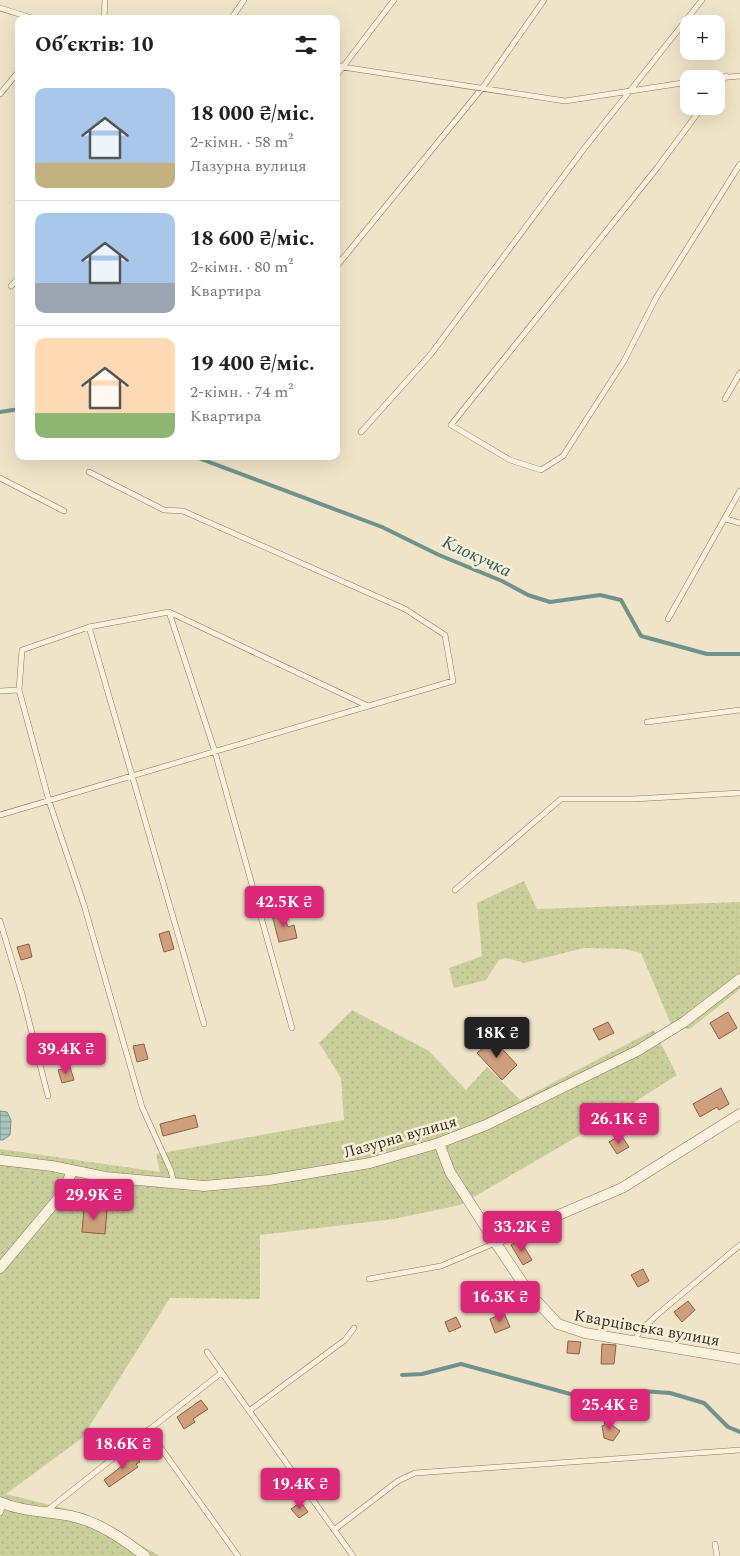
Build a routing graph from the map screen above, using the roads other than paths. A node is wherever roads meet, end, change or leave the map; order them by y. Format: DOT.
graph roads {
  1 [pos="105,0"];
  2 [pos="244,0"];
  3 [pos="394,0"];
  4 [pos="544,0"];
  5 [pos="702,0"];
  6 [pos="0,8"];
  7 [pos="22,15"];
  8 [pos="104,15"];
  9 [pos="233,15"];
  10 [pos="340,67"];
  11 [pos="343,67"];
  12 [pos="340,71"];
  13 [pos="15,76"];
  14 [pos="726,76"];
  15 [pos="740,76"];
  16 [pos="680,84"];
  17 [pos="483,87"];
  18 [pos="630,92"];
  19 [pos="0,94"];
  20 [pos="696,115"];
  21 [pos="740,164"];
  22 [pos="340,263"];
  23 [pos="15,281"];
  24 [pos="11,286"];
  25 [pos="740,372"];
  26 [pos="725,399"];
  27 [pos="361,432"];
  28 [pos="89,472"];
  29 [pos="0,478"];
  30 [pos="740,491"];
  31 [pos="64,510"];
  32 [pos="726,519"];
  33 [pos="740,524"];
  34 [pos="169,612"];
  35 [pos="668,619"];
  36 [pos="89,627"];
  37 [pos="19,690"];
  38 [pos="0,691"];
  39 [pos="368,706"];
  40 [pos="740,710"];
  41 [pos="647,722"];
  42 [pos="215,752"];
  43 [pos="134,776"];
  44 [pos="740,793"];
  45 [pos="49,801"];
  46 [pos="0,815"];
  47 [pos="455,890"];
  48 [pos="0,921"];
  49 [pos="2,931"];
  50 [pos="740,980"];
  51 [pos="204,1024"];
  52 [pos="292,1028"];
  53 [pos="48,1096"];
  54 [pos="740,1114"];
  55 [pos="439,1143"];
  56 [pos="0,1160"];
  57 [pos="72,1171"];
  58 [pos="174,1184"];
  59 [pos="496,1242"];
  60 [pos="740,1245"];
  61 [pos="0,1268"];
  62 [pos="369,1279"];
  63 [pos="354,1328"];
  64 [pos="634,1342"];
  65 [pos="207,1352"];
  66 [pos="740,1359"];
  67 [pos="220,1372"];
  68 [pos="249,1411"];
  69 [pos="148,1430"];
  70 [pos="740,1450"];
  71 [pos="1,1506"];
  72 [pos="45,1512"];
  73 [pos="334,1530"];
  74 [pos="715,1544"];
  75 [pos="145,1556"];
  76 [pos="238,1556"];
  77 [pos="353,1556"];
  78 [pos="717,1556"];
  1 -- 8 [label="lane"];
  2 -- 9 [label="lane"];
  3 -- 11 [label="lane"];
  4 -- 17 [label="lane"];
  5 -- 18 [label="lane"];
  6 -- 7 [label="lane"];
  10 -- 11 [label="lane"];
  11 -- 12 [label="lane"];
  11 -- 17 [label="lane"];
  13 -- 19 [label="lane"];
  14 -- 15 [label="lane"];
  16 -- 18 [label="lane"];
  17 -- 18 [label="lane"];
  17 -- 22 [label="lane"];
  18 -- 27 [label="lane"];
  20 -- 21 [label="lane"];
  23 -- 24 [label="lane"];
  25 -- 26 [label="lane"];
  28 -- 39 [label="lane"];
  29 -- 31 [label="lane"];
  30 -- 32 [label="lane"];
  32 -- 33 [label="lane"];
  32 -- 35 [label="lane"];
  34 -- 36 [label="lane"];
  34 -- 39 [label="lane"];
  34 -- 42 [label="lane"];
  36 -- 37 [label="lane"];
  36 -- 43 [label="lane"];
  37 -- 38 [label="lane"];
  37 -- 45 [label="lane"];
  39 -- 42 [label="lane"];
  40 -- 41 [label="lane"];
  42 -- 43 [label="lane"];
  42 -- 52 [label="lane"];
  43 -- 45 [label="lane"];
  43 -- 51 [label="lane"];
  44 -- 47 [label="lane"];
  45 -- 46 [label="lane"];
  45 -- 58 [label="lane"];
  48 -- 49 [label="lane"];
  49 -- 53 [label="lane"];
  50 -- 55 [label="street, Лазурна вулиця"];
  54 -- 59 [label="street"];
  55 -- 58 [label="street, Лазурна вулиця"];
  55 -- 59 [label="street, Кварцівська вулиця"];
  56 -- 57 [label="street, Лазурна вулиця"];
  57 -- 58 [label="street, Лазурна вулиця"];
  57 -- 61 [label="street"];
  59 -- 62 [label="lane"];
  59 -- 64 [label="street, Кварцівська вулиця"];
  60 -- 64 [label="lane"];
  63 -- 68 [label="lane"];
  64 -- 66 [label="street, Кварцівська вулиця"];
  65 -- 67 [label="lane"];
  67 -- 68 [label="lane"];
  67 -- 69 [label="lane"];
  68 -- 73 [label="lane"];
  69 -- 72 [label="lane"];
  69 -- 76 [label="lane"];
  70 -- 73 [label="lane"];
  71 -- 72 [label="street"];
  72 -- 75 [label="street"];
  73 -- 77 [label="lane"];
  74 -- 78 [label="lane"];
}
